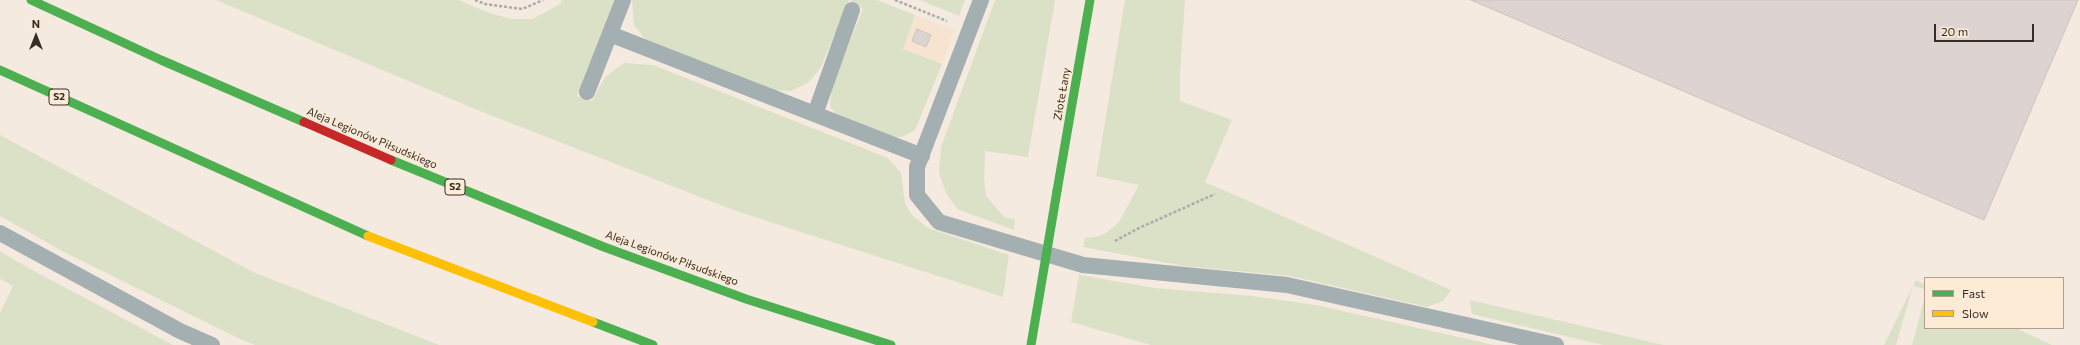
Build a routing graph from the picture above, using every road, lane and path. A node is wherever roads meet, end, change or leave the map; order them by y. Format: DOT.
graph roads {
  1 [pos="31,0"];
  2 [pos="475,0"];
  3 [pos="543,0"];
  4 [pos="623,0"];
  5 [pos="895,0"];
  6 [pos="981,0"];
  7 [pos="1090,0"];
  8 [pos="852,10"];
  9 [pos="970,30"];
  10 [pos="610,34"];
  11 [pos="0,70"];
  12 [pos="587,92"];
  13 [pos="815,114"];
  14 [pos="922,156"];
  15 [pos="1215,194"];
  16 [pos="0,233"];
  17 [pos="1103,267"];
  18 [pos="212,345"];
  19 [pos="653,345"];
  20 [pos="891,345"];
  21 [pos="1031,345"];
  22 [pos="1556,345"];
  1 -- 20 [label="main road, Aleja Legionów Piłsudskiego / S2"];
  2 -- 3 [label="path"];
  4 -- 10 [label="lane"];
  5 -- 9 [label="path"];
  6 -- 9 [label="lane"];
  7 -- 21 [label="main road, Złote Łany, bridge"];
  8 -- 13 [label="lane"];
  9 -- 14 [label="lane"];
  10 -- 12 [label="lane"];
  10 -- 13 [label="lane"];
  11 -- 19 [label="main road, S2"];
  13 -- 14 [label="lane"];
  14 -- 17 [label="lane"];
  15 -- 17 [label="path"];
  16 -- 18 [label="lane"];
  17 -- 22 [label="lane"];
}
